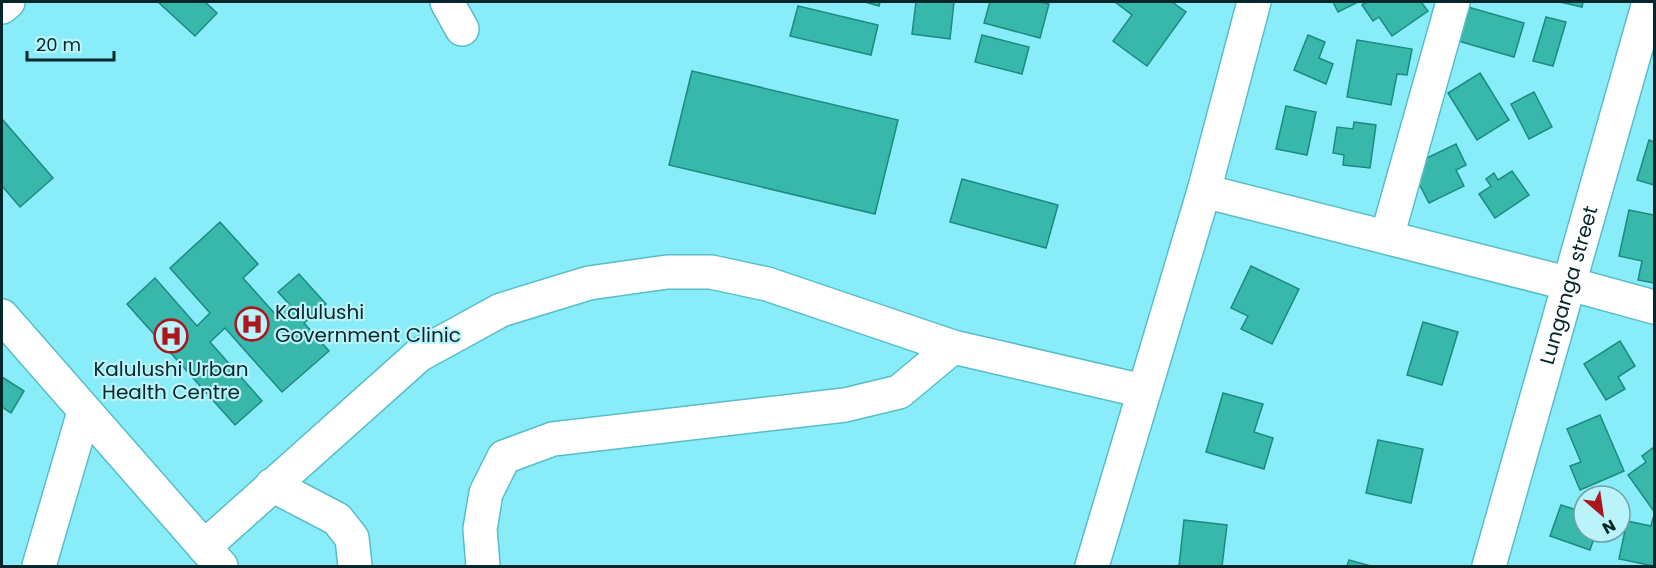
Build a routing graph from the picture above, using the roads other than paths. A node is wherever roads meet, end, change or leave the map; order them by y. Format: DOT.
graph roads {
  1 [pos="8,2"];
  2 [pos="1254,2"];
  3 [pos="1453,2"];
  4 [pos="1649,2"];
  5 [pos="2,7"];
  6 [pos="1204,191"];
  7 [pos="1387,237"];
  8 [pos="1570,284"];
  9 [pos="1654,307"];
  10 [pos="2,316"];
  11 [pos="953,347"];
  12 [pos="1143,391"];
  13 [pos="84,412"];
  14 [pos="273,485"];
  15 [pos="212,557"];
  16 [pos="39,567"];
  17 [pos="355,567"];
  18 [pos="483,567"];
  19 [pos="1092,567"];
  20 [pos="1489,567"];
  1 -- 5 [label="street"];
  2 -- 6 [label="street"];
  3 -- 7 [label="street"];
  4 -- 8 [label="street, Lunganga street"];
  6 -- 7 [label="street"];
  6 -- 12 [label="street"];
  7 -- 8 [label="street"];
  8 -- 9 [label="street"];
  8 -- 20 [label="street, Lunganga street"];
  10 -- 13 [label="street"];
  11 -- 12 [label="street"];
  11 -- 14 [label="street"];
  11 -- 18 [label="street"];
  12 -- 19 [label="street"];
  13 -- 15 [label="street"];
  13 -- 16 [label="street"];
  14 -- 15 [label="street"];
  14 -- 17 [label="street"];
}
